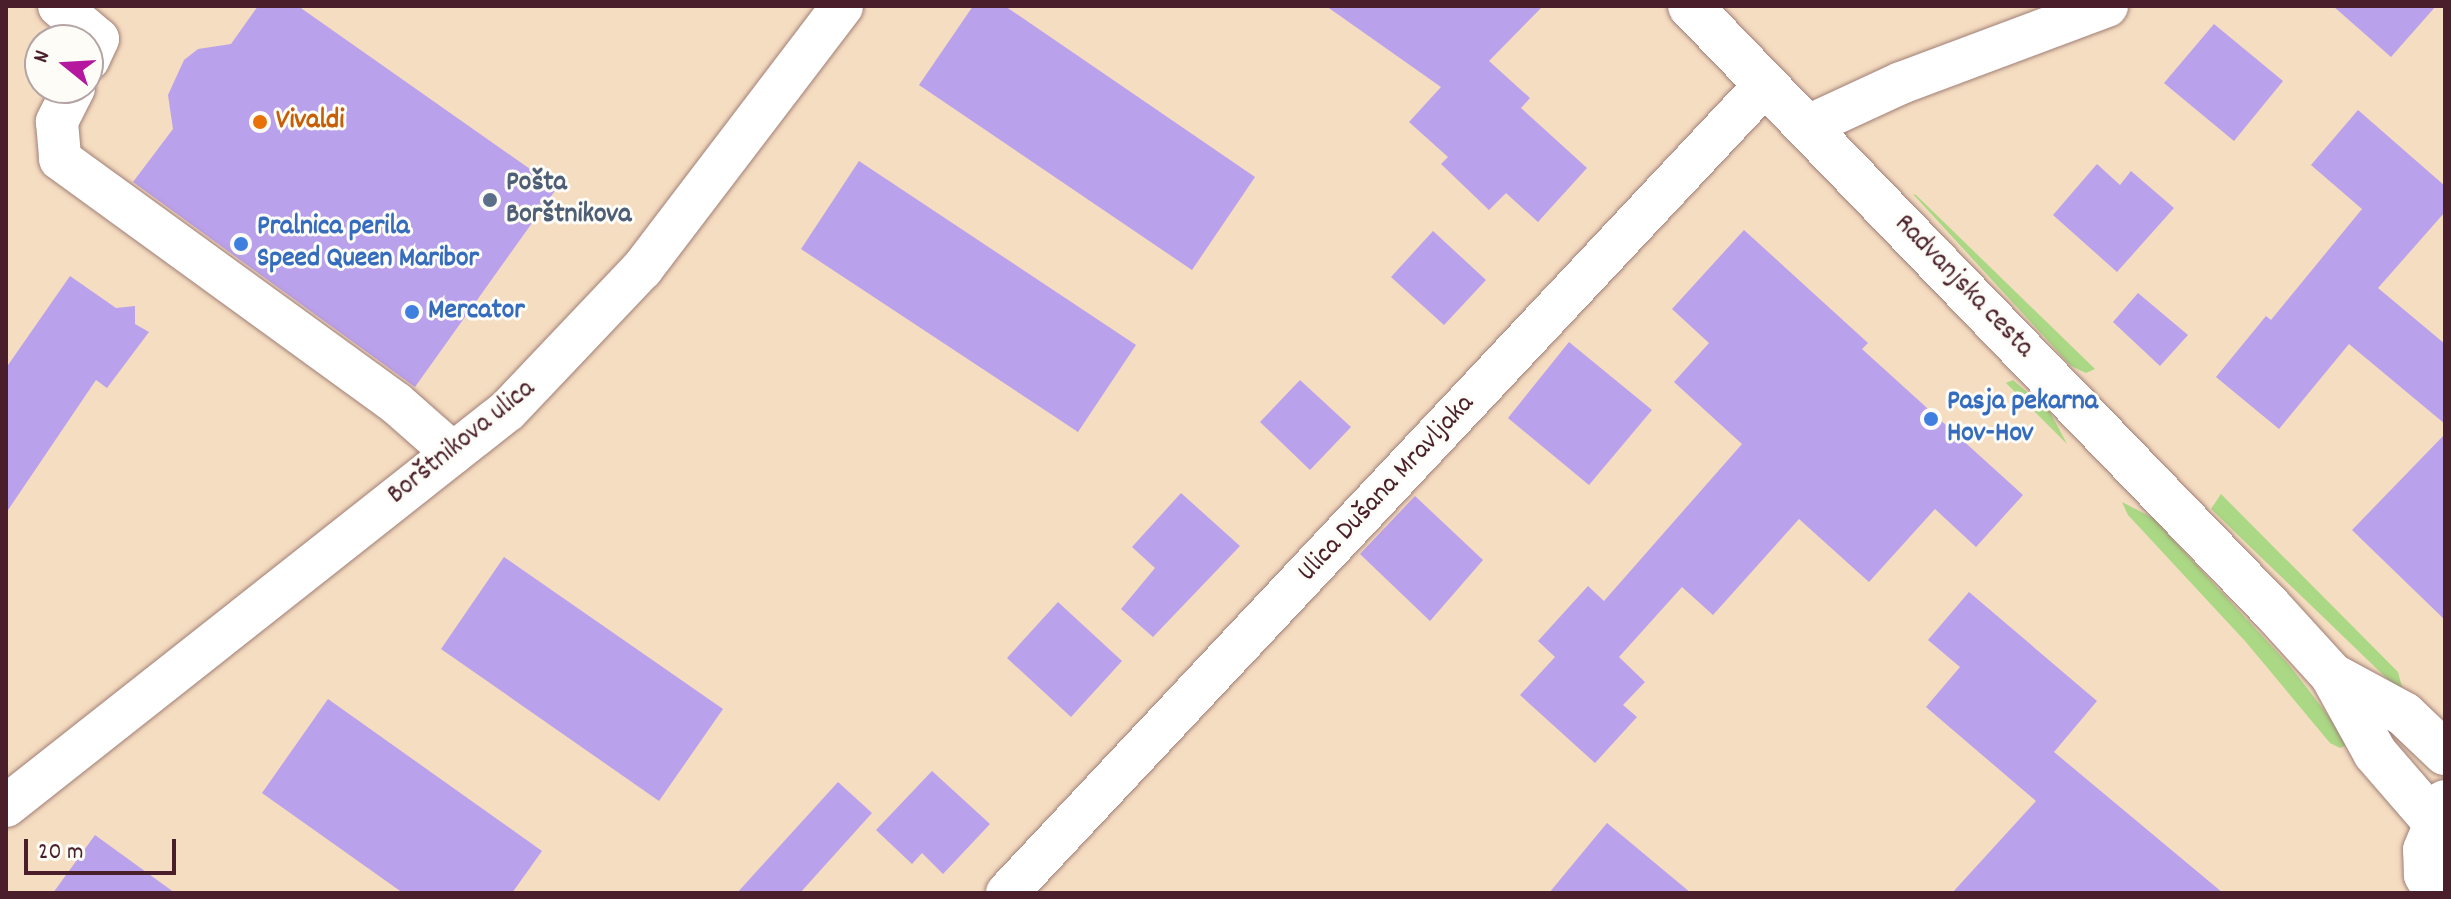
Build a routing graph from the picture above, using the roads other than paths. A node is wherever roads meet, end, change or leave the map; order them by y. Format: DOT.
graph roads {
  1 [pos="59,6"];
  2 [pos="842,6"];
  3 [pos="1690,6"];
  4 [pos="2107,6"];
  5 [pos="80,24"];
  6 [pos="1766,84"];
  7 [pos="66,104"];
  8 [pos="1808,126"];
  9 [pos="453,453"];
  10 [pos="2332,675"];
  11 [pos="2445,753"];
  12 [pos="6,806"];
  13 [pos="2439,811"];
  14 [pos="2426,887"];
  15 [pos="1007,893"];
  1 -- 5 [label="street"];
  2 -- 9 [label="street, Borštnikova ulica"];
  3 -- 6 [label="street, Radvanjska cesta"];
  4 -- 8 [label="street"];
  6 -- 8 [label="street, Radvanjska cesta"];
  6 -- 15 [label="street, Ulica Dušana Mravljaka"];
  7 -- 9 [label="street"];
  8 -- 10 [label="street, Radvanjska cesta"];
  9 -- 12 [label="street, Borštnikova ulica"];
  10 -- 11 [label="street, Radvanjska cesta"];
  10 -- 13 [label="street, Radvanjska cesta"];
  13 -- 14 [label="street"];
}
